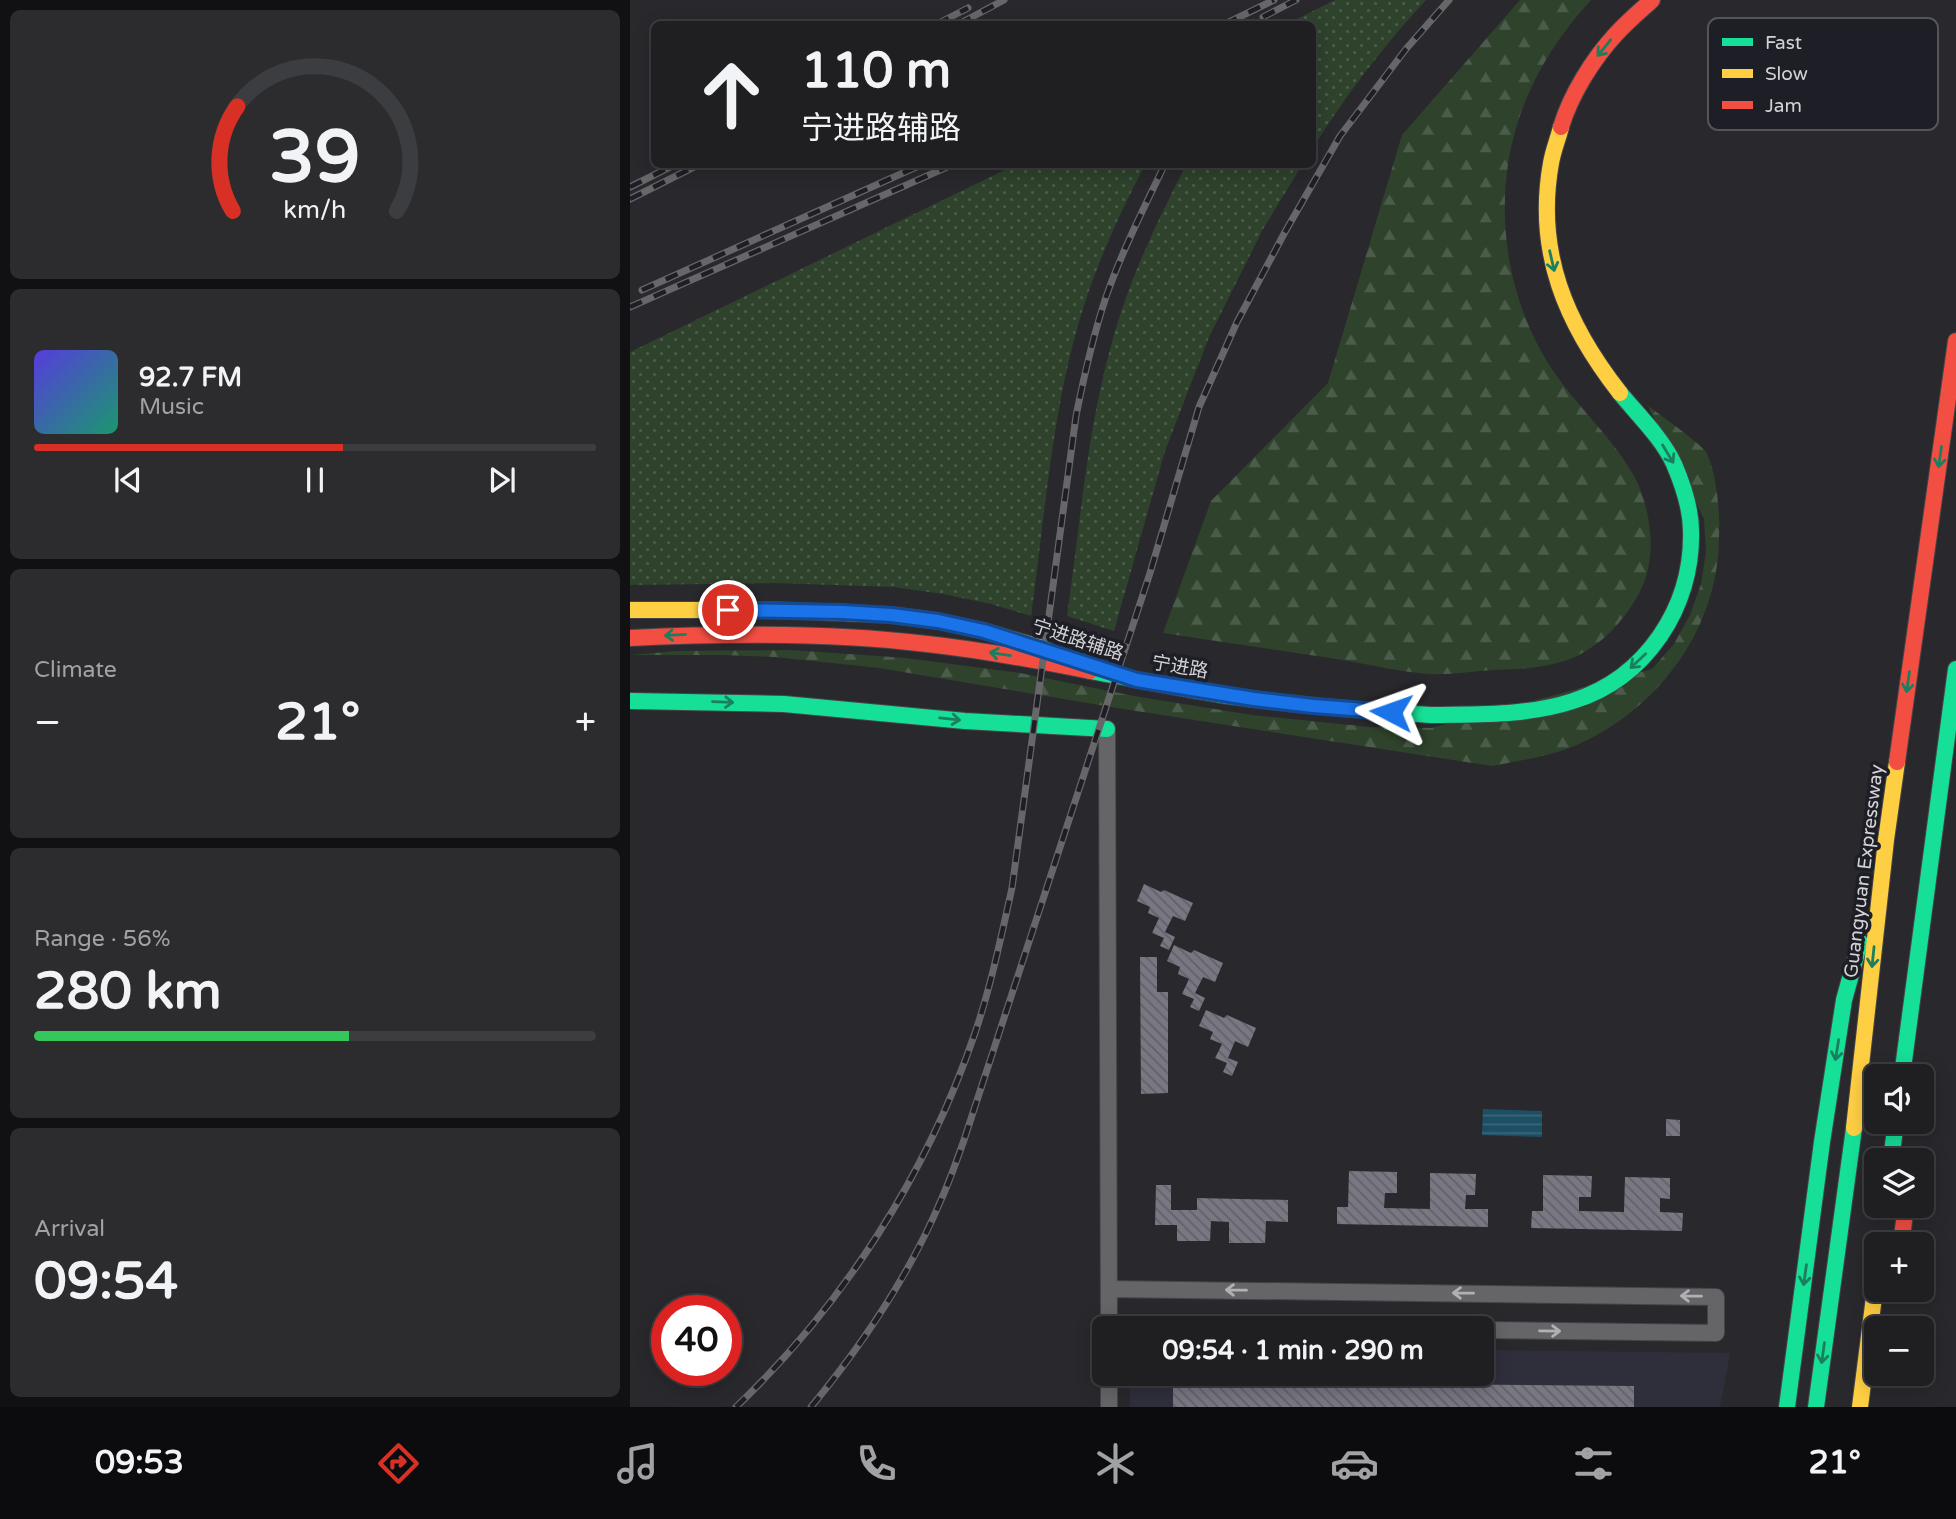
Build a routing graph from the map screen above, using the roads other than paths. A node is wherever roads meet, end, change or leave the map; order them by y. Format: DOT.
graph roads {
  1 [pos="1652,0"];
  2 [pos="1956,341"];
  3 [pos="630,610"];
  4 [pos="630,638"];
  5 [pos="1956,669"];
  6 [pos="1137,680"];
  7 [pos="630,701"];
  8 [pos="1107,729"];
  9 [pos="1942,771"];
  10 [pos="1886,840"];
  11 [pos="1921,1047"];
  12 [pos="1904,1064"];
  13 [pos="1109,1289"];
  14 [pos="1873,1302"];
  15 [pos="1109,1316"];
  16 [pos="1494,1330"];
  17 [pos="1109,1386"];
  18 [pos="1109,1407"];
  19 [pos="1787,1407"];
  20 [pos="1816,1407"];
  21 [pos="1860,1407"];
  1 -- 6 [label="main road, 宁进路, one-way"];
  2 -- 10 [label="main road, Guangyuan Expressway, one-way"];
  3 -- 6 [label="main road, 宁进路辅路"];
  6 -- 4 [label="main road, 宁进路, one-way"];
  5 -- 9 [label="main road"];
  7 -- 8 [label="main road, one-way"];
  8 -- 13 [label="street"];
  9 -- 11 [label="main road"];
  9 -- 12 [label="main road"];
  10 -- 19 [label="main road, one-way"];
  10 -- 20 [label="main road, Guangyuan Expressway, one-way"];
  13 -- 15 [label="street"];
  16 -- 13 [label="street, one-way"];
  14 -- 21 [label="main road"];
  17 -- 18 [label="street"];
}
